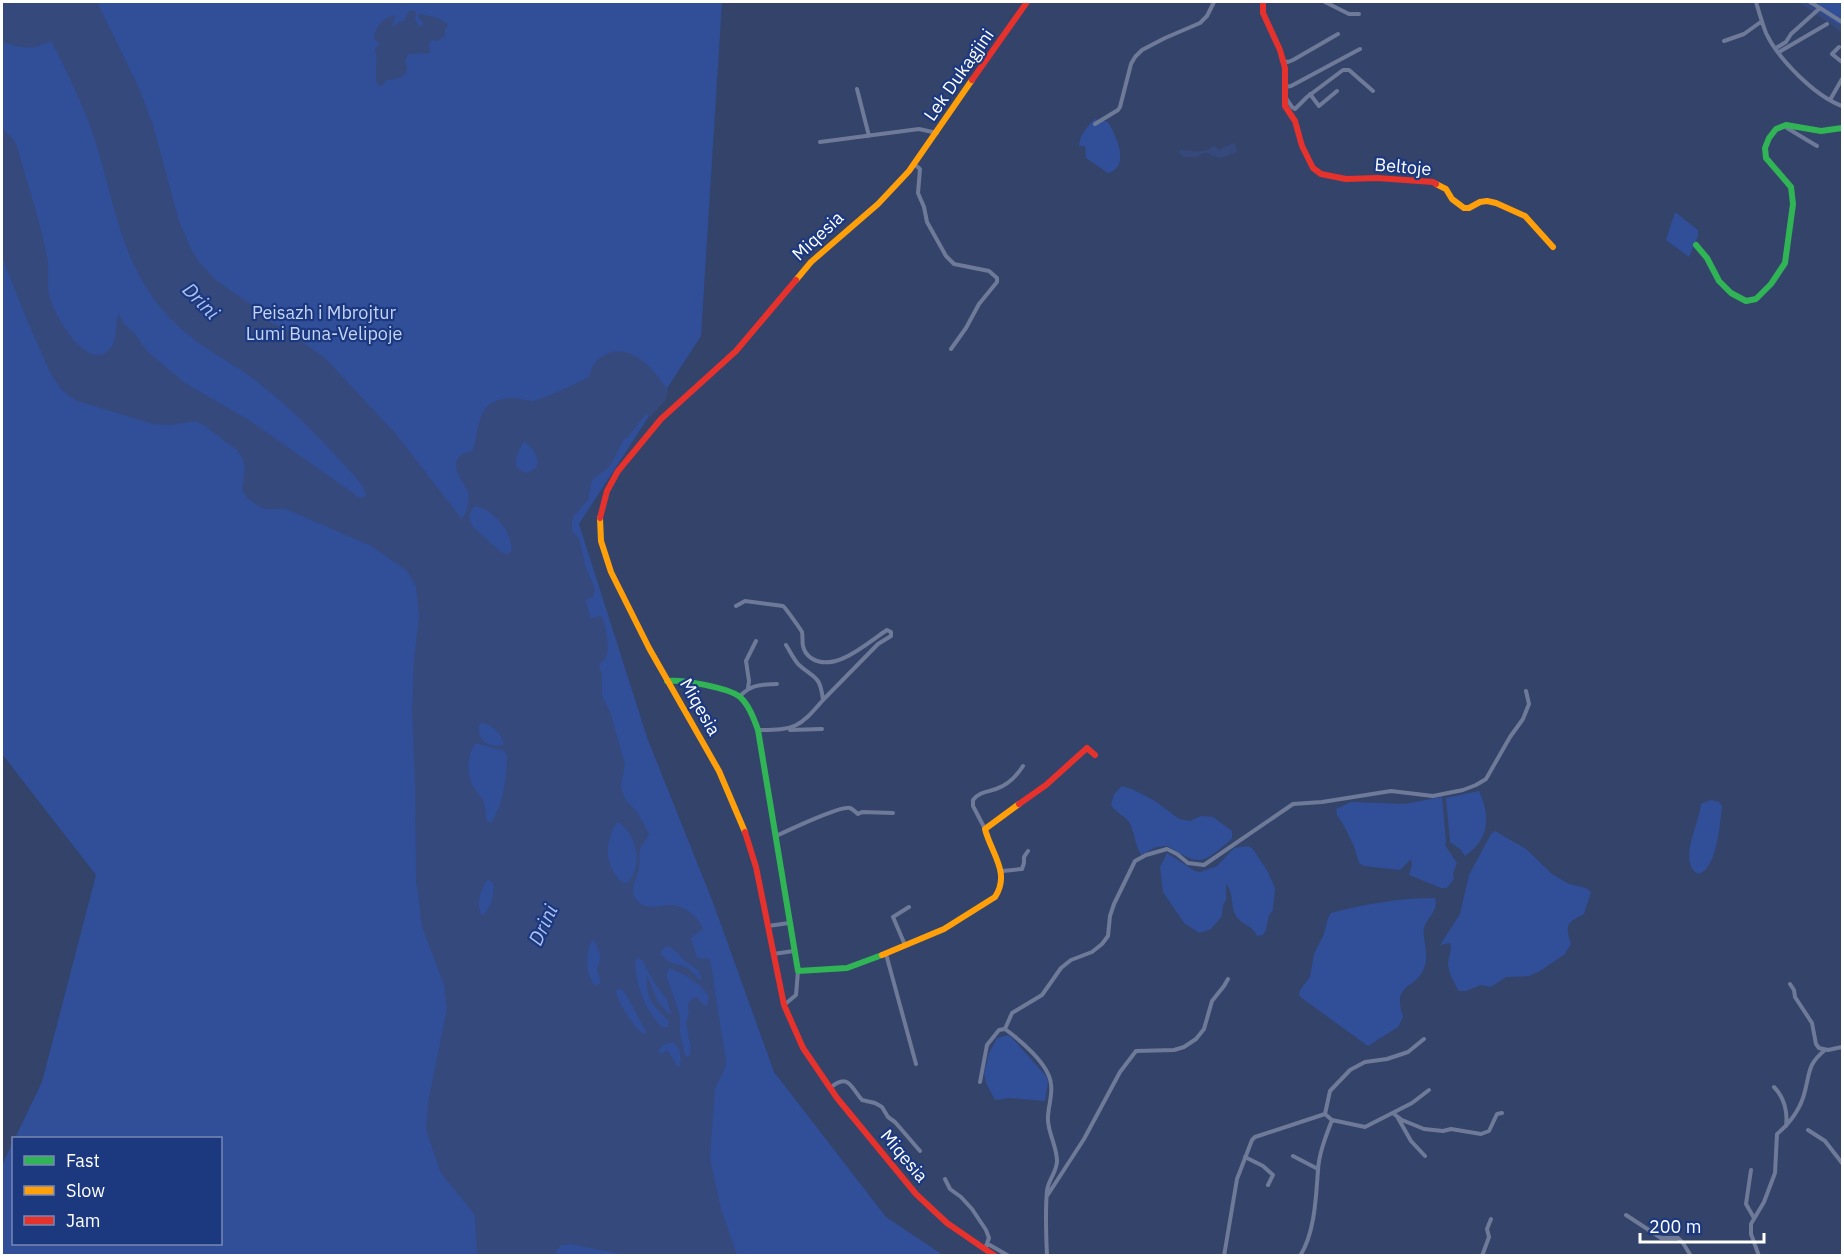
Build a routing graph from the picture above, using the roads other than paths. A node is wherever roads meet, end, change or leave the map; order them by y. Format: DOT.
graph roads {
  1 [pos="1028,2"];
  2 [pos="1214,2"];
  3 [pos="1263,2"];
  4 [pos="1325,2"];
  5 [pos="1756,2"];
  6 [pos="1810,2"];
  7 [pos="1819,8"];
  8 [pos="1359,14"];
  9 [pos="1762,21"];
  10 [pos="1842,22"];
  11 [pos="1827,24"];
  12 [pos="1338,34"];
  13 [pos="1724,41"];
  14 [pos="1839,47"];
  15 [pos="1776,48"];
  16 [pos="1360,49"];
  17 [pos="1779,52"];
  18 [pos="1283,61"];
  19 [pos="1842,62"];
  20 [pos="1842,79"];
  21 [pos="1285,87"];
  22 [pos="857,89"];
  23 [pos="1337,92"];
  24 [pos="1373,92"];
  25 [pos="1310,94"];
  26 [pos="1285,97"];
  27 [pos="1830,100"];
  28 [pos="1842,106"];
  29 [pos="1095,124"];
  30 [pos="1786,125"];
  31 [pos="1842,128"];
  32 [pos="937,133"];
  33 [pos="869,136"];
  34 [pos="820,142"];
  35 [pos="1817,146"];
  36 [pos="914,164"];
  37 [pos="878,204"];
  38 [pos="1696,245"];
  39 [pos="1553,247"];
  40 [pos="951,349"];
  41 [pos="736,606"];
  42 [pos="756,640"];
  43 [pos="786,645"];
  44 [pos="668,681"];
  45 [pos="777,684"];
  46 [pos="748,688"];
  47 [pos="1526,691"];
  48 [pos="740,696"];
  49 [pos="823,700"];
  50 [pos="822,729"];
  51 [pos="758,730"];
  52 [pos="784,730"];
  53 [pos="1095,755"];
  54 [pos="1023,766"];
  55 [pos="893,813"];
  56 [pos="985,829"];
  57 [pos="775,836"];
  58 [pos="1028,851"];
  59 [pos="1002,871"];
  60 [pos="909,907"];
  61 [pos="789,923"];
  62 [pos="768,926"];
  63 [pos="905,946"];
  64 [pos="794,951"];
  65 [pos="773,954"];
  66 [pos="886,954"];
  67 [pos="798,971"];
  68 [pos="1228,979"];
  69 [pos="1790,984"];
  70 [pos="784,1005"];
  71 [pos="1005,1029"];
  72 [pos="1424,1039"];
  73 [pos="1842,1047"];
  74 [pos="1825,1050"];
  75 [pos="916,1064"];
  76 [pos="980,1082"];
  77 [pos="1774,1087"];
  78 [pos="830,1088"];
  79 [pos="1429,1090"];
  80 [pos="1502,1113"];
  81 [pos="1325,1114"];
  82 [pos="1396,1115"];
  83 [pos="1332,1120"];
  84 [pos="1786,1126"];
  85 [pos="1808,1130"];
  86 [pos="920,1151"];
  87 [pos="1293,1156"];
  88 [pos="1425,1156"];
  89 [pos="1245,1157"];
  90 [pos="1842,1163"];
  91 [pos="1318,1168"];
  92 [pos="1751,1170"];
  93 [pos="945,1179"];
  94 [pos="1268,1185"];
  95 [pos="1047,1197"];
  96 [pos="1626,1215"];
  97 [pos="1754,1218"];
  98 [pos="1491,1219"];
  99 [pos="986,1246"];
  100 [pos="995,1256"];
  101 [pos="1009,1256"];
  102 [pos="1047,1256"];
  103 [pos="1224,1256"];
  104 [pos="1300,1256"];
  105 [pos="1482,1256"];
  106 [pos="1691,1256"];
  107 [pos="1759,1256"];
  1 -- 32 [label="street, Lek Dukagjini"];
  2 -- 29 [label="street"];
  3 -- 18 [label="street, Beltoje"];
  4 -- 8 [label="street"];
  5 -- 9 [label="street"];
  6 -- 7 [label="street"];
  7 -- 10 [label="street"];
  7 -- 15 [label="street"];
  9 -- 13 [label="street"];
  9 -- 15 [label="street"];
  11 -- 17 [label="street"];
  12 -- 18 [label="street"];
  14 -- 19 [label="street"];
  15 -- 17 [label="street"];
  16 -- 21 [label="street"];
  17 -- 27 [label="street"];
  18 -- 21 [label="street, Beltoje"];
  20 -- 27 [label="street"];
  21 -- 26 [label="street, Beltoje"];
  22 -- 33 [label="street"];
  23 -- 25 [label="street"];
  24 -- 25 [label="street"];
  25 -- 26 [label="street"];
  26 -- 39 [label="street, Beltoje"];
  27 -- 28 [label="street"];
  30 -- 31 [label="street"];
  30 -- 35 [label="street"];
  30 -- 38 [label="street"];
  32 -- 33 [label="street"];
  32 -- 36 [label="street, Lek Dukagjini"];
  33 -- 34 [label="street"];
  36 -- 37 [label="street, Lek Dukagjini"];
  36 -- 40 [label="street"];
  37 -- 44 [label="street, Miqesia"];
  41 -- 49 [label="street"];
  42 -- 46 [label="street"];
  43 -- 49 [label="street"];
  44 -- 48 [label="street"];
  44 -- 62 [label="street, Miqesia"];
  45 -- 46 [label="street"];
  46 -- 48 [label="street"];
  47 -- 71 [label="street"];
  48 -- 51 [label="street"];
  49 -- 52 [label="street"];
  50 -- 52 [label="street"];
  51 -- 52 [label="street"];
  51 -- 57 [label="street"];
  53 -- 56 [label="street"];
  54 -- 56 [label="street"];
  55 -- 57 [label="street"];
  56 -- 59 [label="street"];
  57 -- 61 [label="street"];
  58 -- 59 [label="street"];
  59 -- 63 [label="street"];
  60 -- 63 [label="street"];
  61 -- 62 [label="street"];
  61 -- 64 [label="street"];
  62 -- 65 [label="street, Miqesia"];
  63 -- 66 [label="street"];
  64 -- 65 [label="street"];
  64 -- 67 [label="street"];
  65 -- 70 [label="street, Miqesia"];
  66 -- 67 [label="street"];
  66 -- 75 [label="street"];
  67 -- 70 [label="street"];
  68 -- 95 [label="street"];
  69 -- 74 [label="street"];
  70 -- 78 [label="street, Miqesia"];
  71 -- 76 [label="street"];
  71 -- 95 [label="street"];
  72 -- 81 [label="street"];
  73 -- 74 [label="street"];
  74 -- 84 [label="street"];
  77 -- 84 [label="street"];
  78 -- 86 [label="street"];
  78 -- 99 [label="street, Miqesia"];
  79 -- 82 [label="street"];
  80 -- 82 [label="street"];
  81 -- 83 [label="street"];
  81 -- 89 [label="street"];
  82 -- 83 [label="street"];
  82 -- 88 [label="street"];
  83 -- 91 [label="street"];
  84 -- 97 [label="street"];
  85 -- 90 [label="street"];
  87 -- 91 [label="street"];
  89 -- 94 [label="street"];
  89 -- 103 [label="street"];
  91 -- 104 [label="street"];
  92 -- 97 [label="street"];
  93 -- 99 [label="street"];
  95 -- 102 [label="street"];
  96 -- 106 [label="street"];
  97 -- 107 [label="street"];
  98 -- 105 [label="street"];
  99 -- 100 [label="street, Miqesia"];
  99 -- 101 [label="street"];
}
